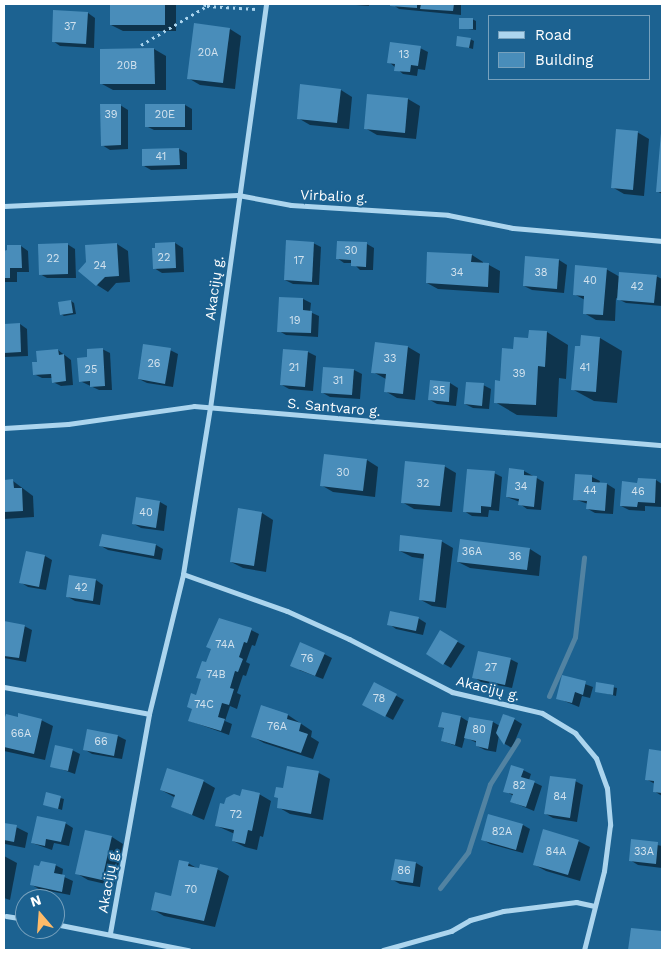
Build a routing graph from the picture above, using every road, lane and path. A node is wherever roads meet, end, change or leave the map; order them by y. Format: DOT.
graph roads {
  1 [pos="205,5"];
  2 [pos="265,7"];
  3 [pos="141,45"];
  4 [pos="238,195"];
  5 [pos="4,206"];
  6 [pos="662,241"];
  7 [pos="210,408"];
  8 [pos="4,428"];
  9 [pos="662,445"];
  10 [pos="184,574"];
  11 [pos="4,687"];
  12 [pos="149,714"];
  13 [pos="595,906"];
  14 [pos="6,916"];
  15 [pos="15,917"];
  16 [pos="65,926"];
  17 [pos="110,934"];
  18 [pos="188,950"];
  19 [pos="383,950"];
  20 [pos="584,950"];
  1 -- 2 [label="path"];
  1 -- 3 [label="path"];
  2 -- 4 [label="street, Akacijų g."];
  4 -- 5 [label="street, Virbalio g."];
  4 -- 6 [label="street, Virbalio g."];
  4 -- 7 [label="street, Akacijų g."];
  7 -- 8 [label="street, S. Santvaro g."];
  7 -- 9 [label="street, S. Santvaro g."];
  7 -- 10 [label="street, Akacijų g."];
  10 -- 12 [label="street, Akacijų g."];
  10 -- 13 [label="street, Akacijų g."];
  11 -- 12 [label="street"];
  12 -- 17 [label="street, Akacijų g."];
  13 -- 19 [label="street"];
  13 -- 20 [label="street, Akacijų g."];
  14 -- 15 [label="street"];
  16 -- 17 [label="street"];
  17 -- 18 [label="street"];
}
